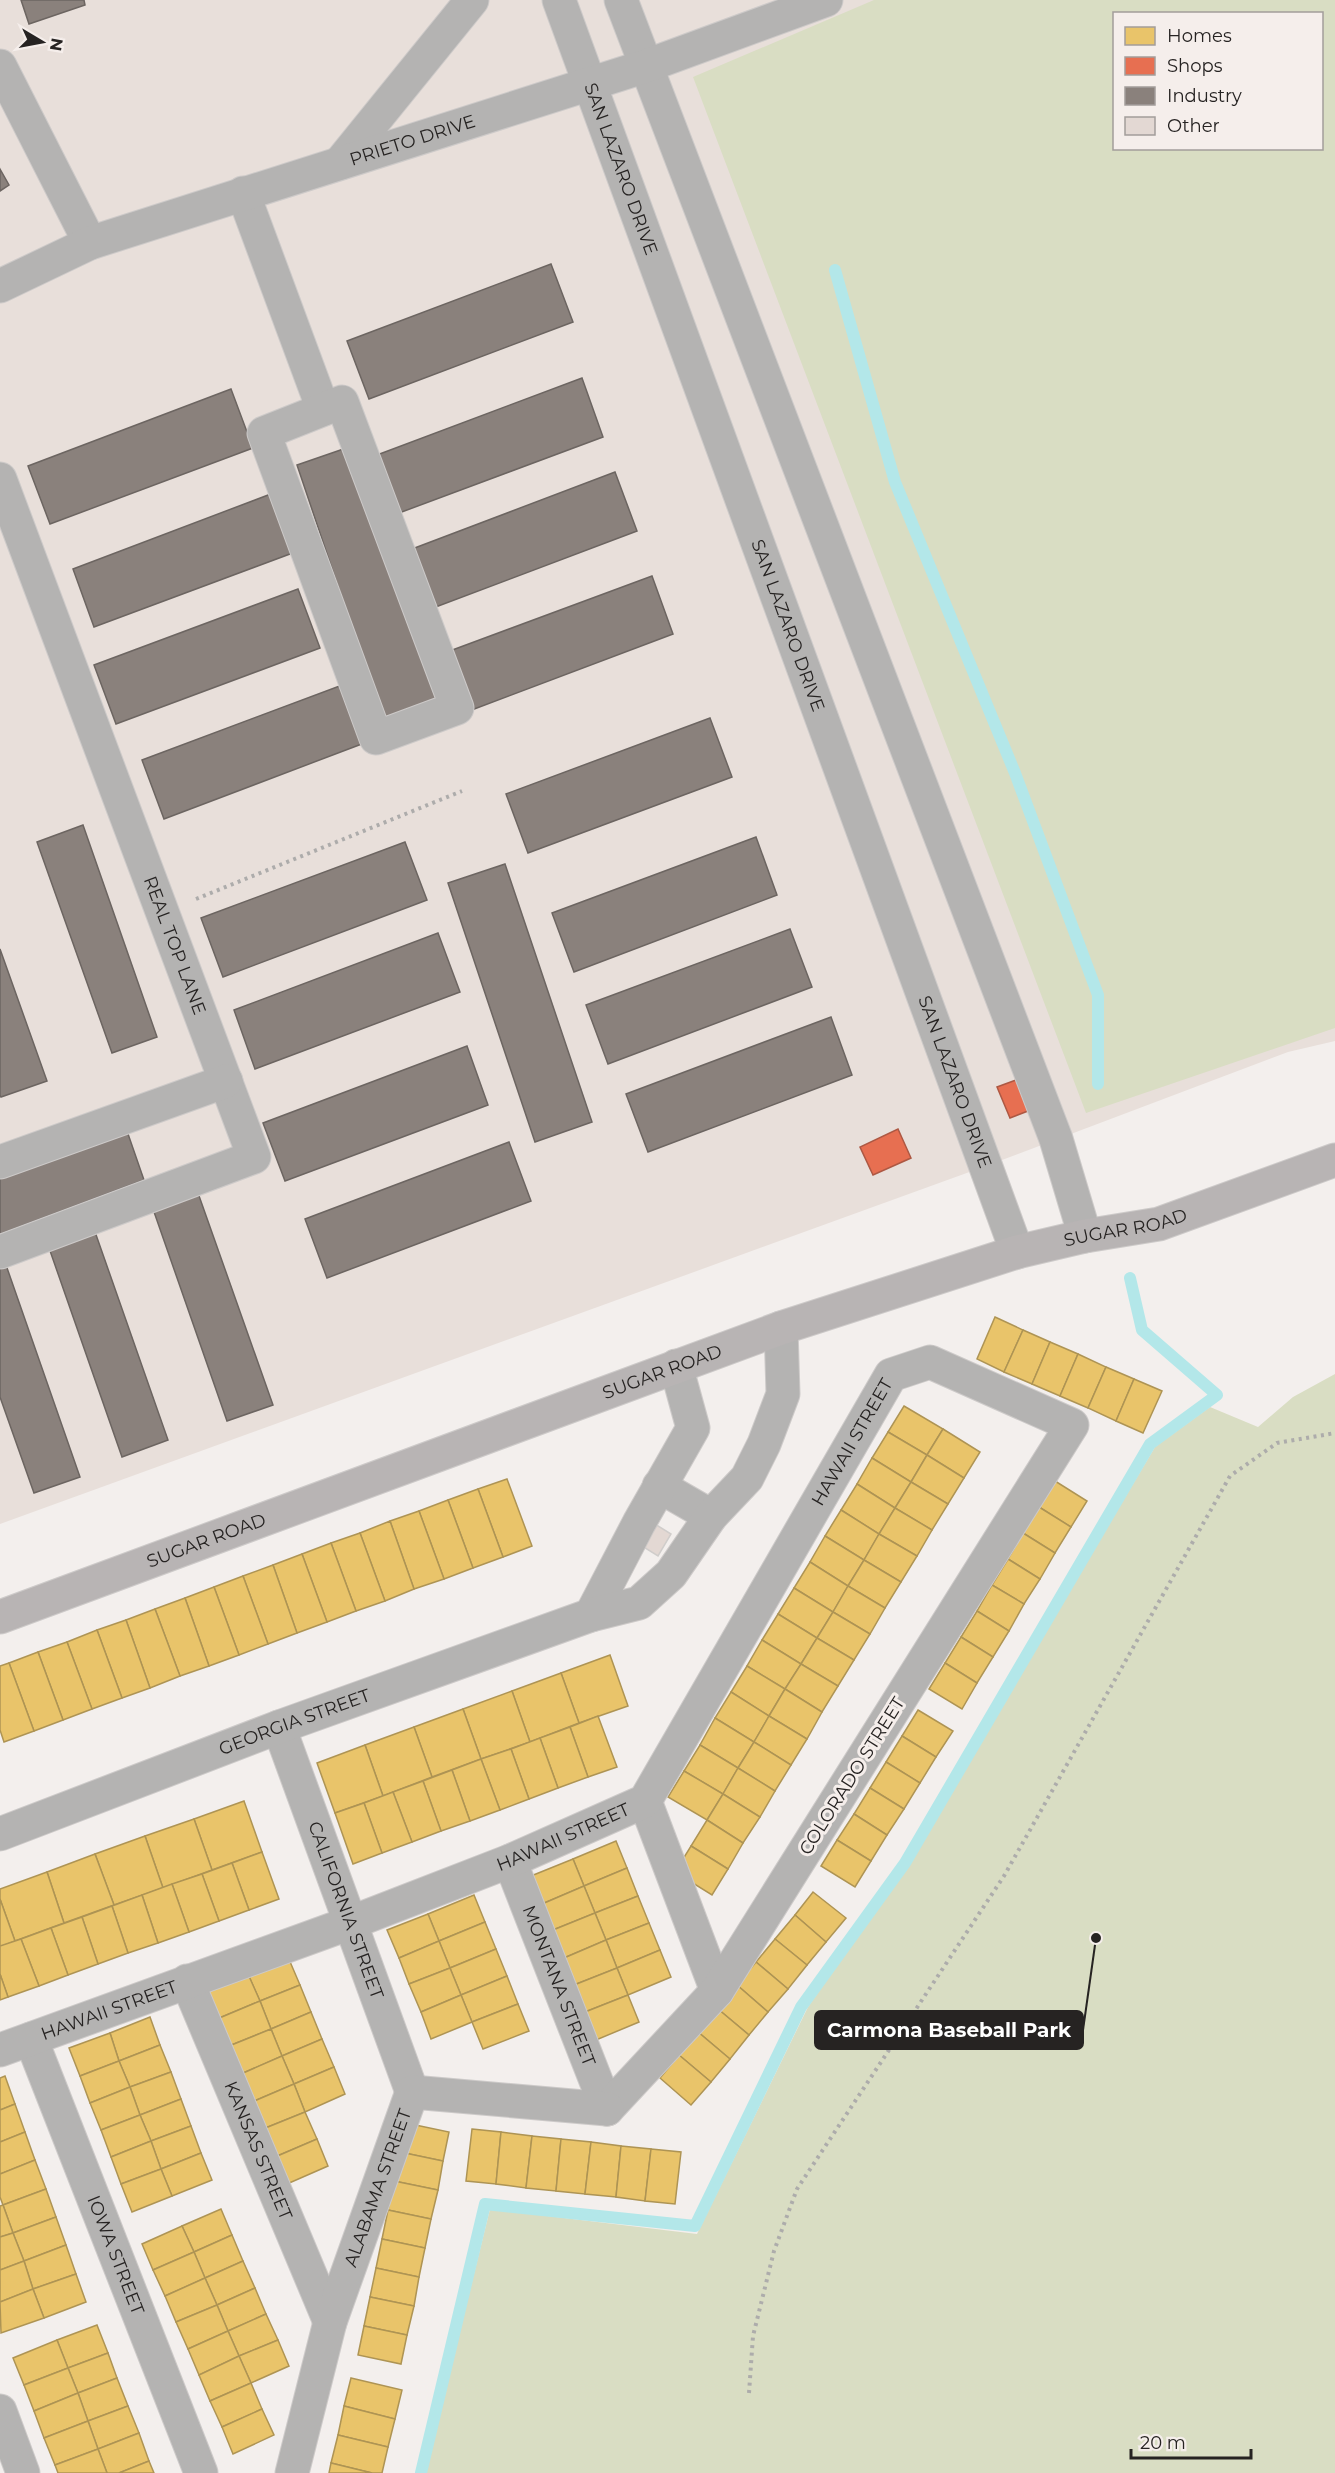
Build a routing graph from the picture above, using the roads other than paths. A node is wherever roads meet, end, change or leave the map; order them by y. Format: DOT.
graph roads {
  1 [pos="472,0"];
  2 [pos="559,0"];
  3 [pos="621,0"];
  4 [pos="826,0"];
  5 [pos="0,66"];
  6 [pos="646,66"];
  7 [pos="590,82"];
  8 [pos="340,163"];
  9 [pos="243,194"];
  10 [pos="90,243"];
  11 [pos="0,286"];
  12 [pos="323,409"];
  13 [pos="0,479"];
  14 [pos="226,1081"];
  15 [pos="1335,1160"];
  16 [pos="0,1162"];
  17 [pos="1085,1236"];
  18 [pos="0,1252"];
  19 [pos="1017,1252"];
  20 [pos="781,1328"];
  21 [pos="676,1366"];
  22 [pos="1072,1425"];
  23 [pos="659,1486"];
  24 [pos="711,1516"];
  25 [pos="591,1615"];
  26 [pos="0,1617"];
  27 [pos="279,1727"];
  28 [pos="645,1801"];
  29 [pos="0,1834"];
  30 [pos="510,1861"];
  31 [pos="350,1923"];
  32 [pos="187,1981"];
  33 [pos="717,1991"];
  34 [pos="31,2039"];
  35 [pos="0,2050"];
  36 [pos="412,2092"];
  37 [pos="607,2109"];
  38 [pos="330,2322"];
  39 [pos="0,2411"];
  40 [pos="23,2473"];
  41 [pos="201,2473"];
  42 [pos="292,2473"];
  1 -- 8 [label="street"];
  2 -- 7 [label="street, SAN LAZARO DRIVE"];
  3 -- 6 [label="street"];
  4 -- 6 [label="street, PRIETO DRIVE"];
  5 -- 10 [label="street"];
  6 -- 7 [label="street, PRIETO DRIVE"];
  6 -- 17 [label="street"];
  7 -- 8 [label="street, PRIETO DRIVE"];
  7 -- 19 [label="street, SAN LAZARO DRIVE"];
  8 -- 9 [label="street, PRIETO DRIVE"];
  9 -- 10 [label="street, PRIETO DRIVE"];
  9 -- 12 [label="street"];
  10 -- 11 [label="street, PRIETO DRIVE"];
  12 -- 12 [label="street"];
  13 -- 14 [label="street, REAL TOP LANE"];
  14 -- 16 [label="street"];
  14 -- 18 [label="street, REAL TOP LANE"];
  15 -- 17 [label="main road, SUGAR ROAD"];
  17 -- 19 [label="main road, SUGAR ROAD"];
  19 -- 20 [label="main road, SUGAR ROAD"];
  20 -- 21 [label="main road, SUGAR ROAD"];
  20 -- 24 [label="street"];
  21 -- 23 [label="street"];
  21 -- 26 [label="main road, SUGAR ROAD"];
  22 -- 28 [label="street, HAWAII STREET"];
  22 -- 33 [label="street, COLORADO STREET"];
  23 -- 24 [label="street"];
  23 -- 25 [label="street"];
  24 -- 25 [label="street, GEORGIA STREET"];
  25 -- 27 [label="street, GEORGIA STREET"];
  27 -- 29 [label="street, GEORGIA STREET"];
  27 -- 31 [label="street, CALIFORNIA STREET"];
  28 -- 30 [label="street, HAWAII STREET"];
  28 -- 33 [label="street"];
  30 -- 31 [label="street, HAWAII STREET"];
  30 -- 37 [label="street, MONTANA STREET"];
  31 -- 32 [label="street, HAWAII STREET"];
  31 -- 36 [label="street, CALIFORNIA STREET"];
  32 -- 34 [label="street, HAWAII STREET"];
  32 -- 38 [label="street, KANSAS STREET"];
  33 -- 37 [label="street, COLORADO STREET"];
  34 -- 35 [label="street, HAWAII STREET"];
  34 -- 41 [label="street, IOWA STREET"];
  36 -- 37 [label="street, ALABAMA STREET"];
  36 -- 38 [label="street, ALABAMA STREET"];
  38 -- 42 [label="street, ALABAMA STREET"];
  39 -- 40 [label="street"];
}
